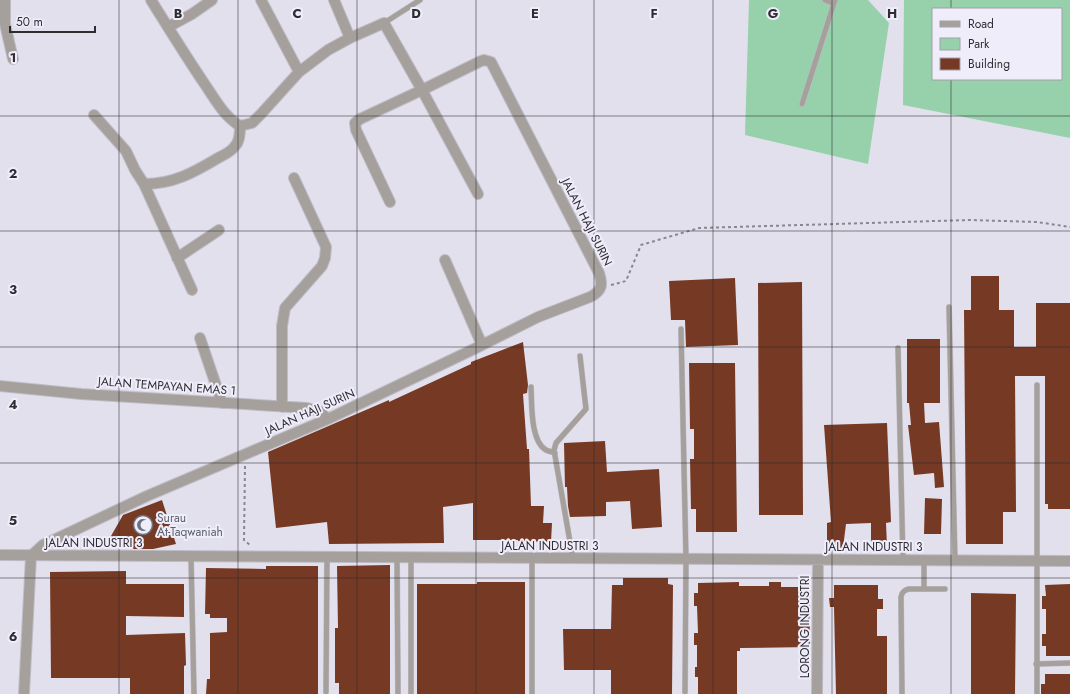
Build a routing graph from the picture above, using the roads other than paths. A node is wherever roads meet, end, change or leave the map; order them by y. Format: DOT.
graph roads {
  1 [pos="5,0"];
  2 [pos="151,0"];
  3 [pos="212,0"];
  4 [pos="261,0"];
  5 [pos="334,0"];
  6 [pos="420,0"];
  7 [pos="826,0"];
  8 [pos="835,2"];
  9 [pos="384,23"];
  10 [pos="168,27"];
  11 [pos="350,38"];
  12 [pos="13,59"];
  13 [pos="299,72"];
  14 [pos="422,90"];
  15 [pos="802,104"];
  16 [pos="94,115"];
  17 [pos="240,126"];
  18 [pos="294,178"];
  19 [pos="144,184"];
  20 [pos="478,194"];
  21 [pos="390,202"];
  22 [pos="219,230"];
  23 [pos="177,258"];
  24 [pos="445,260"];
  25 [pos="192,290"];
  26 [pos="949,307"];
  27 [pos="681,329"];
  28 [pos="200,338"];
  29 [pos="482,345"];
  30 [pos="898,348"];
  31 [pos="580,356"];
  32 [pos="1037,385"];
  33 [pos="0,386"];
  34 [pos="531,387"];
  35 [pos="222,403"];
  36 [pos="282,407"];
  37 [pos="328,419"];
  38 [pos="555,452"];
  39 [pos="0,555"];
  40 [pos="31,556"];
  41 [pos="192,557"];
  42 [pos="327,558"];
  43 [pos="397,558"];
  44 [pos="411,558"];
  45 [pos="532,559"];
  46 [pos="573,559"];
  47 [pos="686,560"];
  48 [pos="818,560"];
  49 [pos="903,561"];
  50 [pos="924,561"];
  51 [pos="956,561"];
  52 [pos="1036,561"];
  53 [pos="1070,562"];
  54 [pos="924,588"];
  55 [pos="945,589"];
  56 [pos="1070,663"];
  57 [pos="1036,664"];
  58 [pos="326,692"];
  59 [pos="685,692"];
  60 [pos="24,694"];
  61 [pos="194,694"];
  62 [pos="398,694"];
  63 [pos="411,694"];
  64 [pos="532,694"];
  65 [pos="817,694"];
  66 [pos="902,694"];
  67 [pos="1037,694"];
  1 -- 12 [label="street"];
  2 -- 10 [label="street"];
  3 -- 10 [label="street"];
  4 -- 13 [label="street"];
  5 -- 11 [label="street"];
  6 -- 9 [label="lane"];
  7 -- 8 [label="lane"];
  8 -- 15 [label="lane"];
  9 -- 11 [label="street"];
  9 -- 14 [label="street"];
  10 -- 17 [label="street"];
  11 -- 13 [label="street"];
  13 -- 17 [label="street"];
  14 -- 20 [label="street"];
  14 -- 21 [label="street"];
  14 -- 29 [label="street, JALAN HAJI SURIN"];
  16 -- 19 [label="street"];
  17 -- 19 [label="street"];
  18 -- 36 [label="street"];
  19 -- 23 [label="street"];
  22 -- 23 [label="street"];
  23 -- 25 [label="street"];
  24 -- 29 [label="street"];
  26 -- 51 [label="lane"];
  27 -- 47 [label="lane"];
  28 -- 35 [label="street"];
  29 -- 37 [label="street, JALAN HAJI SURIN"];
  30 -- 49 [label="lane"];
  31 -- 38 [label="lane"];
  32 -- 52 [label="lane"];
  33 -- 35 [label="street, JALAN TEMPAYAN EMAS 1"];
  34 -- 38 [label="lane"];
  35 -- 36 [label="street, JALAN TEMPAYAN EMAS 1"];
  36 -- 37 [label="street, JALAN TEMPAYAN EMAS 1"];
  37 -- 40 [label="street, JALAN HAJI SURIN"];
  38 -- 46 [label="lane"];
  39 -- 40 [label="street, JALAN INDUSTRI 3"];
  40 -- 41 [label="street, JALAN INDUSTRI 3"];
  40 -- 60 [label="street"];
  41 -- 42 [label="street, JALAN INDUSTRI 3"];
  41 -- 61 [label="lane"];
  42 -- 43 [label="street, JALAN INDUSTRI 3"];
  42 -- 58 [label="lane"];
  43 -- 44 [label="street, JALAN INDUSTRI 3"];
  43 -- 62 [label="lane"];
  44 -- 45 [label="street, JALAN INDUSTRI 3"];
  44 -- 63 [label="lane"];
  45 -- 46 [label="street, JALAN INDUSTRI 3"];
  45 -- 64 [label="lane"];
  46 -- 47 [label="street, JALAN INDUSTRI 3"];
  47 -- 48 [label="street, JALAN INDUSTRI 3"];
  47 -- 59 [label="lane"];
  48 -- 49 [label="street, JALAN INDUSTRI 3"];
  48 -- 65 [label="street, LORONG INDUSTRI"];
  49 -- 50 [label="street, JALAN INDUSTRI 3"];
  50 -- 51 [label="street, JALAN INDUSTRI 3"];
  50 -- 54 [label="lane"];
  51 -- 52 [label="street, JALAN INDUSTRI 3"];
  52 -- 53 [label="street, JALAN INDUSTRI 3"];
  52 -- 57 [label="lane"];
  54 -- 55 [label="lane"];
  54 -- 66 [label="lane"];
  56 -- 57 [label="lane"];
  57 -- 67 [label="lane"];
}
